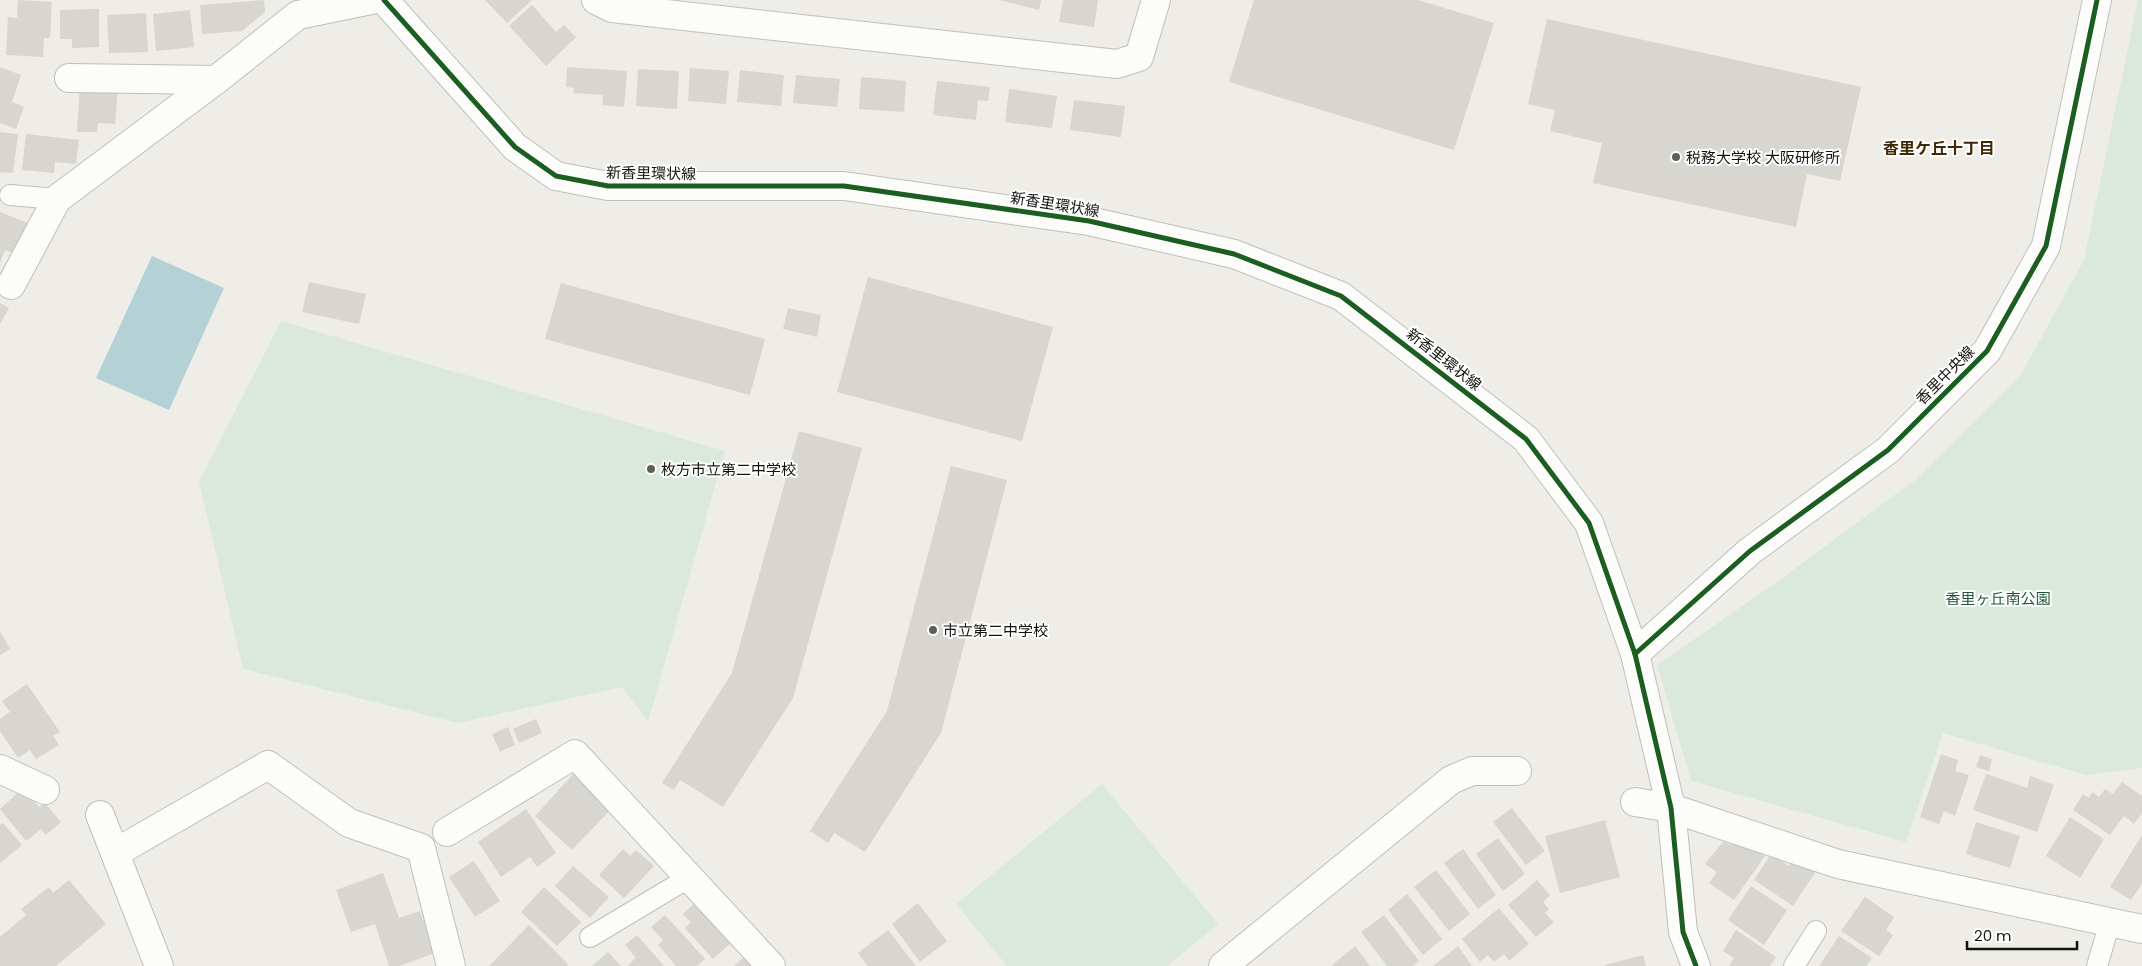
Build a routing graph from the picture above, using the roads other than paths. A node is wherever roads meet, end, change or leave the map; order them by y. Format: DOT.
graph roads {
  1 [pos="371,0"];
  2 [pos="384,0"];
  3 [pos="596,0"];
  4 [pos="1156,0"];
  5 [pos="2096,0"];
  6 [pos="69,78"];
  7 [pos="216,80"];
  8 [pos="10,195"];
  9 [pos="57,199"];
  10 [pos="11,285"];
  11 [pos="1635,654"];
  12 [pos="0,769"];
  13 [pos="1517,771"];
  14 [pos="45,790"];
  15 [pos="1635,802"];
  16 [pos="1672,808"];
  17 [pos="100,815"];
  18 [pos="447,832"];
  19 [pos="115,853"];
  20 [pos="690,878"];
  21 [pos="2110,922"];
  22 [pos="2142,929"];
  23 [pos="1816,931"];
  24 [pos="590,937"];
  25 [pos="159,966"];
  26 [pos="451,966"];
  27 [pos="771,966"];
  28 [pos="1223,966"];
  29 [pos="1696,966"];
  30 [pos="1794,966"];
  31 [pos="2097,966"];
  1 -- 7 [label="street"];
  2 -- 11 [label="street, 新香里環状線"];
  3 -- 4 [label="street"];
  5 -- 11 [label="street, 香里中央線"];
  6 -- 7 [label="street"];
  7 -- 9 [label="street"];
  8 -- 9 [label="lane"];
  9 -- 10 [label="street"];
  11 -- 16 [label="street, 新香里環状線"];
  12 -- 14 [label="street"];
  13 -- 28 [label="street"];
  15 -- 16 [label="street"];
  16 -- 21 [label="street"];
  16 -- 29 [label="street, 新香里環状線"];
  17 -- 19 [label="street"];
  18 -- 20 [label="street"];
  19 -- 25 [label="street"];
  19 -- 26 [label="street"];
  20 -- 24 [label="lane"];
  20 -- 27 [label="street"];
  21 -- 22 [label="street"];
  21 -- 31 [label="lane"];
  23 -- 30 [label="lane"];
}
